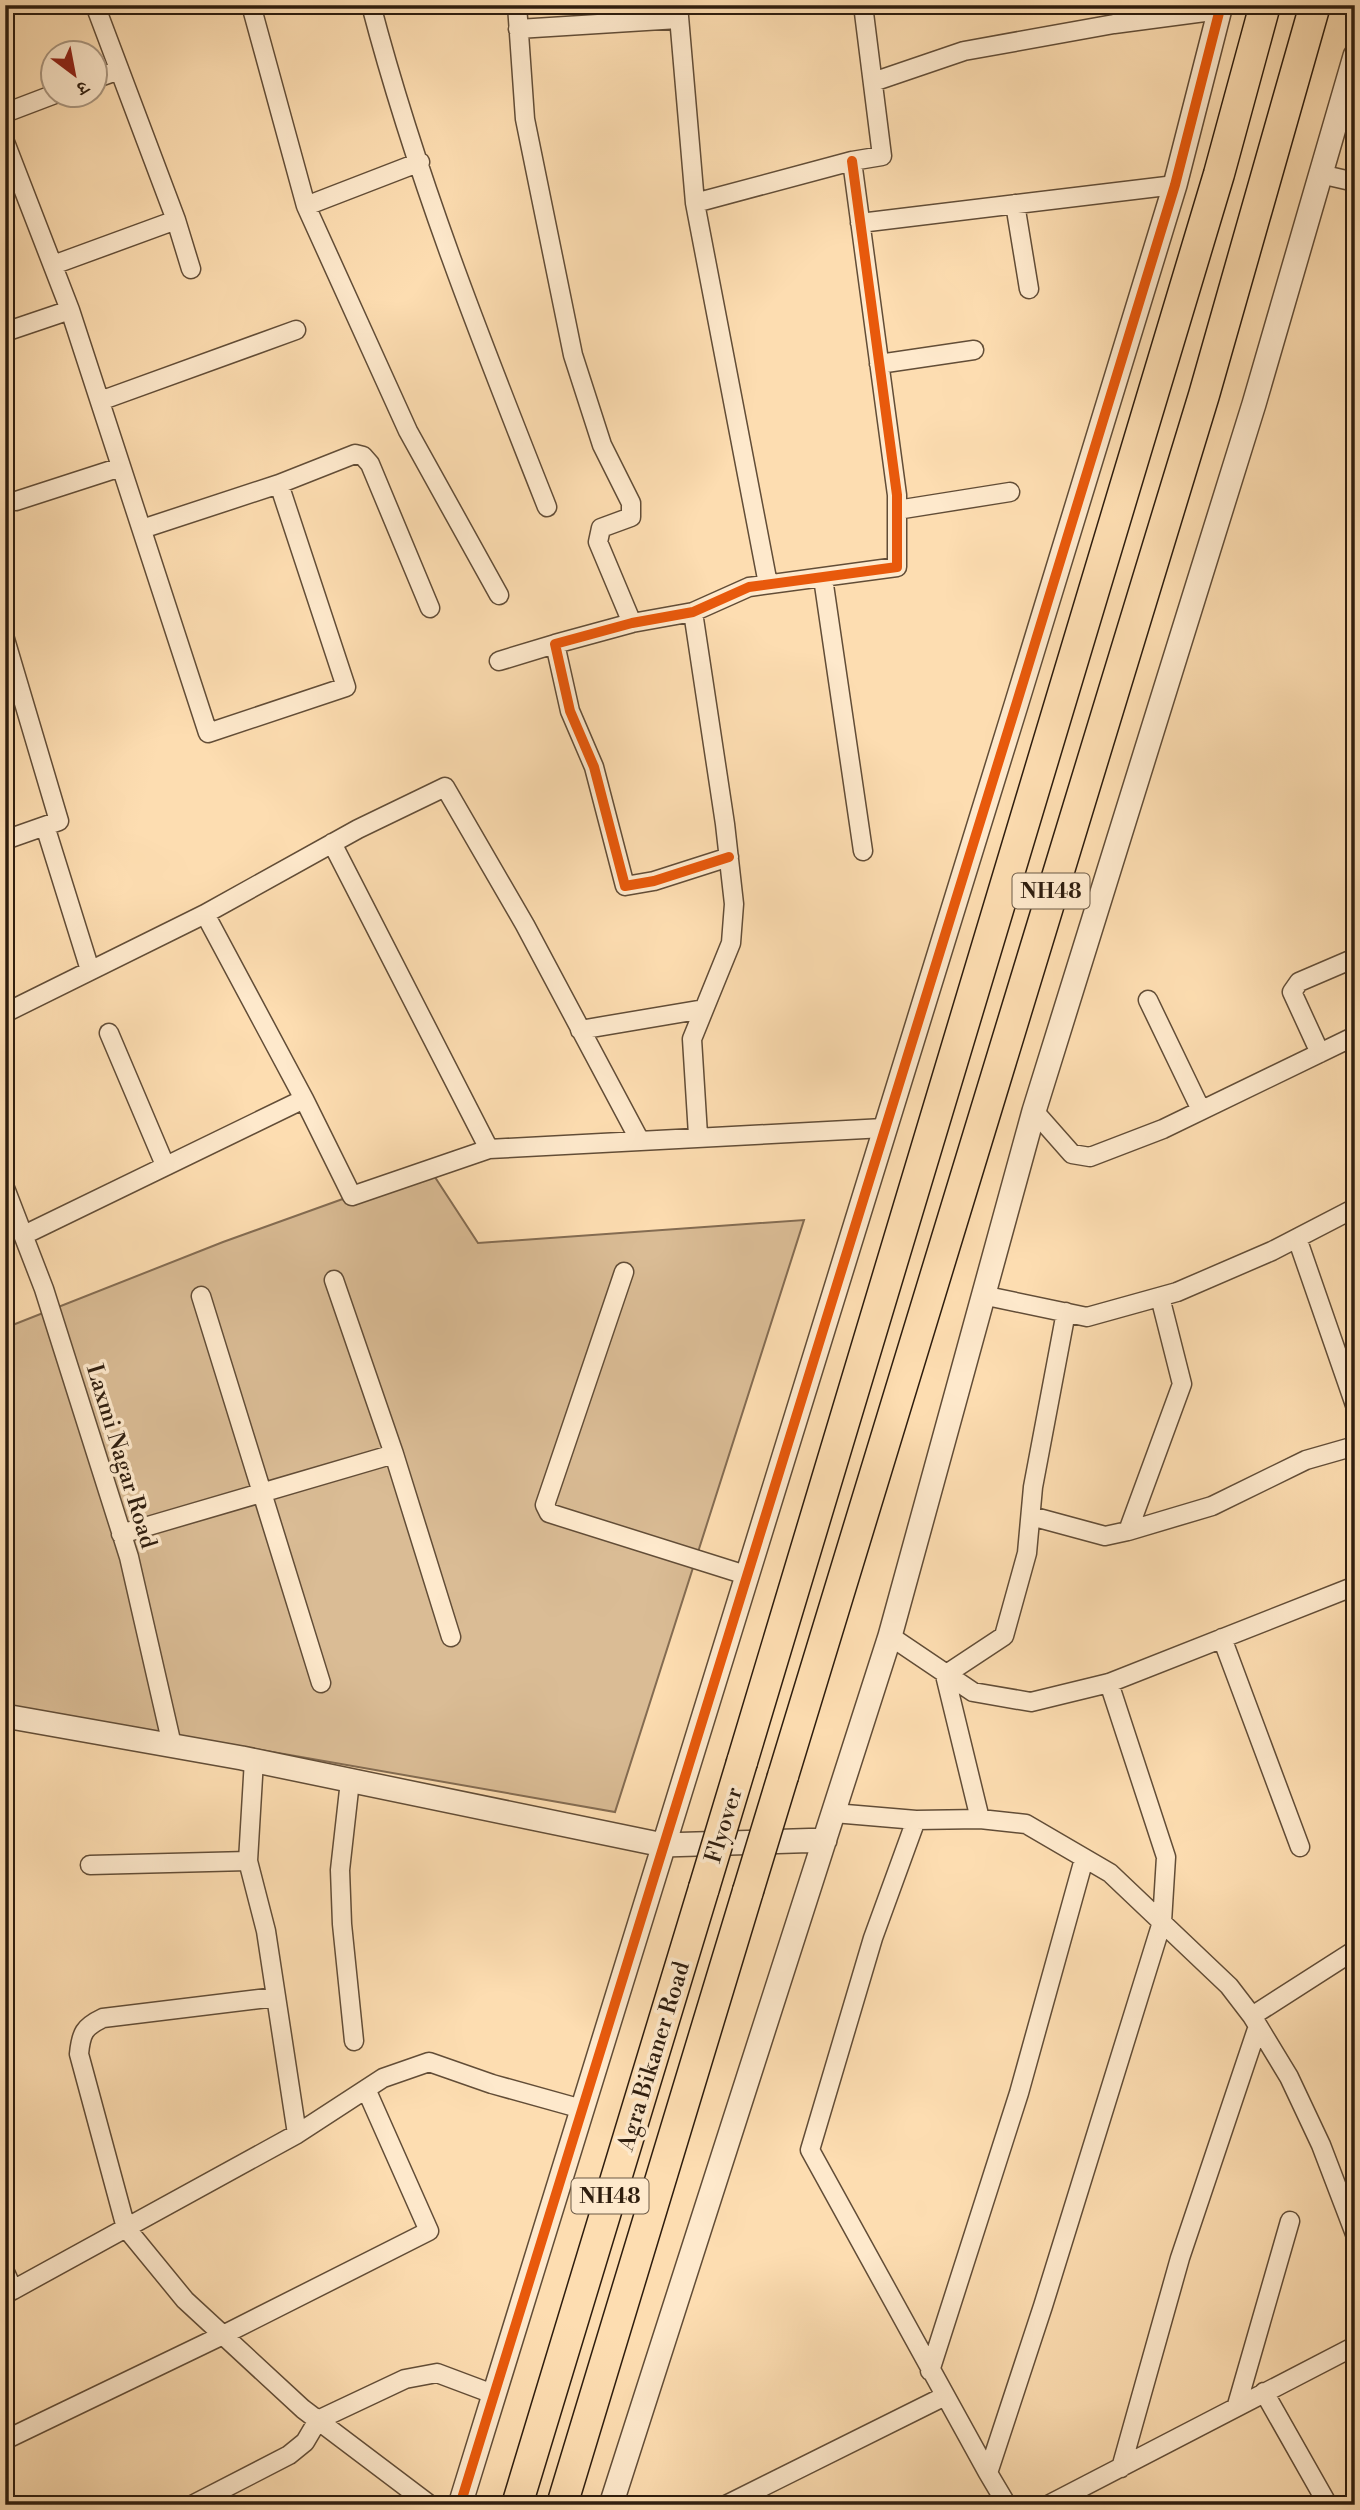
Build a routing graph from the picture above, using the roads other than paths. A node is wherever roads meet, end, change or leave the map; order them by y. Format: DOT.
graph roads {
  1 [pos="95,5"];
  2 [pos="251,5"];
  3 [pos="371,5"];
  4 [pos="517,5"];
  5 [pos="863,5"];
  6 [pos="1265,5"];
  7 [pos="1315,5"];
  8 [pos="1220,8"];
  9 [pos="678,12"];
  10 [pos="518,29"];
  11 [pos="1355,56"];
  12 [pos="119,70"];
  13 [pos="108,74"];
  14 [pos="873,82"];
  15 [pos="38,100"];
  16 [pos="5,113"];
  17 [pos="5,142"];
  18 [pos="852,161"];
  19 [pos="420,162"];
  20 [pos="10,167"];
  21 [pos="1320,174"];
  22 [pos="1355,182"];
  23 [pos="1175,184"];
  24 [pos="695,204"];
  25 [pos="1015,204"];
  26 [pos="306,206"];
  27 [pos="176,220"];
  28 [pos="860,223"];
  29 [pos="53,265"];
  30 [pos="191,269"];
  31 [pos="1029,289"];
  32 [pos="70,310"];
  33 [pos="296,330"];
  34 [pos="5,332"];
  35 [pos="974,350"];
  36 [pos="880,364"];
  37 [pos="100,401"];
  38 [pos="121,467"];
  39 [pos="279,484"];
  40 [pos="1010,492"];
  41 [pos="16,501"];
  42 [pos="547,507"];
  43 [pos="897,510"];
  44 [pos="142,529"];
  45 [pos="823,578"];
  46 [pos="768,584"];
  47 [pos="499,595"];
  48 [pos="430,608"];
  49 [pos="693,612"];
  50 [pos="632,623"];
  51 [pos="5,639"];
  52 [pos="555,644"];
  53 [pos="499,661"];
  54 [pos="45,826"];
  55 [pos="5,840"];
  56 [pos="332,843"];
  57 [pos="863,851"];
  58 [pos="729,856"];
  59 [pos="205,914"];
  60 [pos="1355,958"];
  61 [pos="90,970"];
  62 [pos="1148,1000"];
  63 [pos="704,1009"];
  64 [pos="5,1013"];
  65 [pos="580,1030"];
  66 [pos="109,1032"];
  67 [pos="1355,1036"];
  68 [pos="1320,1053"];
  69 [pos="304,1099"];
  70 [pos="1201,1110"];
  71 [pos="1034,1111"];
  72 [pos="884,1128"];
  73 [pos="698,1135"];
  74 [pos="639,1139"];
  75 [pos="489,1149"];
  76 [pos="165,1165"];
  77 [pos="5,1188"];
  78 [pos="1355,1208"];
  79 [pos="24,1235"];
  80 [pos="1297,1238"];
  81 [pos="624,1272"];
  82 [pos="334,1280"];
  83 [pos="982,1295"];
  84 [pos="201,1296"];
  85 [pos="1160,1297"];
  86 [pos="1066,1312"];
  87 [pos="1355,1405"];
  88 [pos="1355,1446"];
  89 [pos="394,1454"];
  90 [pos="262,1492"];
  91 [pos="1031,1516"];
  92 [pos="1128,1531"];
  93 [pos="121,1534"];
  94 [pos="749,1576"];
  95 [pos="1354,1587"];
  96 [pos="891,1636"];
  97 [pos="451,1637"];
  98 [pos="1222,1638"];
  99 [pos="945,1675"];
  100 [pos="1109,1682"];
  101 [pos="321,1683"];
  102 [pos="5,1716"];
  103 [pos="172,1745"];
  104 [pos="254,1760"];
  105 [pos="350,1781"];
  106 [pos="834,1813"];
  107 [pos="980,1819"];
  108 [pos="916,1821"];
  109 [pos="825,1840"];
  110 [pos="663,1845"];
  111 [pos="1300,1847"];
  112 [pos="1084,1859"];
  113 [pos="248,1861"];
  114 [pos="90,1865"];
  115 [pos="704,1888"];
  116 [pos="1161,1922"];
  117 [pos="1355,1950"];
  118 [pos="276,1997"];
  119 [pos="1255,2021"];
  120 [pos="354,2041"];
  121 [pos="366,2089"];
  122 [pos="582,2109"];
  123 [pos="297,2133"];
  124 [pos="1290,2221"];
  125 [pos="126,2228"];
  126 [pos="1355,2234"];
  127 [pos="5,2272"];
  128 [pos="9,2292"];
  129 [pos="223,2335"];
  130 [pos="1355,2346"];
  131 [pos="930,2371"];
  132 [pos="1264,2392"];
  133 [pos="493,2394"];
  134 [pos="943,2397"];
  135 [pos="1237,2405"];
  136 [pos="318,2420"];
  137 [pos="5,2440"];
  138 [pos="1121,2468"];
  139 [pos="988,2473"];
  140 [pos="192,2505"];
  141 [pos="430,2505"];
  142 [pos="460,2505"];
  143 [pos="517,2505"];
  144 [pos="562,2505"];
  145 [pos="611,2505"];
  146 [pos="726,2505"];
  147 [pos="1007,2505"];
  148 [pos="1048,2505"];
  149 [pos="1328,2505"];
  1 -- 12 [label="street"];
  2 -- 26 [label="street"];
  3 -- 19 [label="street"];
  4 -- 10 [label="street"];
  5 -- 14 [label="street"];
  6 -- 115 [label="highway, Flyover / NH48, bridge"];
  7 -- 144 [label="highway, Flyover / NH48, bridge"];
  8 -- 14 [label="street"];
  8 -- 23 [label="street"];
  9 -- 10 [label="street"];
  9 -- 24 [label="street"];
  10 -- 50 [label="street"];
  11 -- 21 [label="street"];
  12 -- 13 [label="street"];
  12 -- 27 [label="street"];
  14 -- 18 [label="street"];
  15 -- 16 [label="street"];
  17 -- 20 [label="street"];
  18 -- 24 [label="street"];
  18 -- 28 [label="street"];
  19 -- 26 [label="street"];
  19 -- 42 [label="street"];
  20 -- 29 [label="street"];
  21 -- 22 [label="street"];
  21 -- 71 [label="street"];
  23 -- 25 [label="street"];
  23 -- 72 [label="street"];
  24 -- 46 [label="street"];
  25 -- 28 [label="street"];
  25 -- 31 [label="street"];
  26 -- 47 [label="street"];
  27 -- 29 [label="street"];
  27 -- 30 [label="street"];
  28 -- 36 [label="street"];
  29 -- 32 [label="street"];
  32 -- 34 [label="street"];
  32 -- 37 [label="street"];
  33 -- 37 [label="street"];
  35 -- 36 [label="street"];
  36 -- 43 [label="street"];
  37 -- 38 [label="street"];
  38 -- 41 [label="street"];
  38 -- 44 [label="street"];
  39 -- 44 [label="street"];
  39 -- 44 [label="street"];
  39 -- 48 [label="street"];
  40 -- 43 [label="street"];
  43 -- 45 [label="street"];
  45 -- 46 [label="street"];
  45 -- 57 [label="street"];
  46 -- 49 [label="street"];
  49 -- 50 [label="street"];
  49 -- 58 [label="street"];
  50 -- 52 [label="street"];
  51 -- 54 [label="street"];
  52 -- 53 [label="street"];
  52 -- 58 [label="street"];
  54 -- 55 [label="street"];
  54 -- 61 [label="street"];
  56 -- 59 [label="street"];
  56 -- 65 [label="street"];
  56 -- 75 [label="street"];
  58 -- 63 [label="street"];
  59 -- 61 [label="street"];
  59 -- 69 [label="street"];
  60 -- 68 [label="street"];
  61 -- 64 [label="street"];
  62 -- 70 [label="street"];
  63 -- 65 [label="street"];
  63 -- 73 [label="street"];
  65 -- 74 [label="street"];
  66 -- 76 [label="street"];
  67 -- 68 [label="street"];
  68 -- 70 [label="street"];
  69 -- 75 [label="street"];
  69 -- 76 [label="street"];
  70 -- 71 [label="street"];
  71 -- 83 [label="street"];
  72 -- 73 [label="street"];
  72 -- 94 [label="street"];
  73 -- 74 [label="street"];
  74 -- 75 [label="street"];
  76 -- 79 [label="street"];
  77 -- 79 [label="street, Laxmi Nagar Road"];
  78 -- 80 [label="street"];
  79 -- 93 [label="street, Laxmi Nagar Road"];
  80 -- 85 [label="street"];
  80 -- 87 [label="street"];
  81 -- 94 [label="street"];
  82 -- 89 [label="street"];
  83 -- 86 [label="street"];
  83 -- 96 [label="street"];
  84 -- 90 [label="street"];
  85 -- 86 [label="street"];
  85 -- 92 [label="street"];
  86 -- 91 [label="street"];
  88 -- 92 [label="street"];
  89 -- 90 [label="street"];
  89 -- 97 [label="street"];
  90 -- 93 [label="street"];
  90 -- 101 [label="street"];
  91 -- 92 [label="street"];
  91 -- 99 [label="street"];
  93 -- 103 [label="street, Laxmi Nagar Road"];
  94 -- 110 [label="street"];
  95 -- 98 [label="street"];
  96 -- 99 [label="street"];
  96 -- 106 [label="street"];
  98 -- 100 [label="street"];
  98 -- 111 [label="street"];
  99 -- 100 [label="street"];
  99 -- 107 [label="street"];
  100 -- 116 [label="street"];
  102 -- 103 [label="street"];
  103 -- 104 [label="street"];
  104 -- 105 [label="street"];
  104 -- 113 [label="street"];
  105 -- 110 [label="street"];
  105 -- 120 [label="street"];
  106 -- 108 [label="street"];
  106 -- 109 [label="street"];
  107 -- 108 [label="street"];
  107 -- 112 [label="street"];
  108 -- 131 [label="street"];
  109 -- 110 [label="street"];
  109 -- 145 [label="street"];
  110 -- 122 [label="street"];
  112 -- 116 [label="street"];
  112 -- 131 [label="street"];
  113 -- 114 [label="street"];
  113 -- 118 [label="street"];
  115 -- 143 [label="highway, Agra Bikaner Road / NH48"];
  116 -- 119 [label="street"];
  116 -- 139 [label="street"];
  117 -- 119 [label="street"];
  118 -- 123 [label="street"];
  118 -- 125 [label="street"];
  119 -- 126 [label="street"];
  119 -- 138 [label="street"];
  121 -- 122 [label="street"];
  121 -- 123 [label="street"];
  121 -- 129 [label="street"];
  122 -- 133 [label="street"];
  123 -- 125 [label="street"];
  124 -- 135 [label="street"];
  125 -- 128 [label="street"];
  125 -- 129 [label="street"];
  127 -- 128 [label="street"];
  129 -- 136 [label="street"];
  129 -- 137 [label="street"];
  130 -- 132 [label="street"];
  131 -- 134 [label="street"];
  132 -- 135 [label="street"];
  132 -- 149 [label="street"];
  133 -- 136 [label="street"];
  133 -- 142 [label="street"];
  134 -- 139 [label="street"];
  134 -- 146 [label="street"];
  135 -- 138 [label="street"];
  136 -- 140 [label="street"];
  136 -- 141 [label="street"];
  138 -- 148 [label="street"];
  139 -- 147 [label="street"];
}
